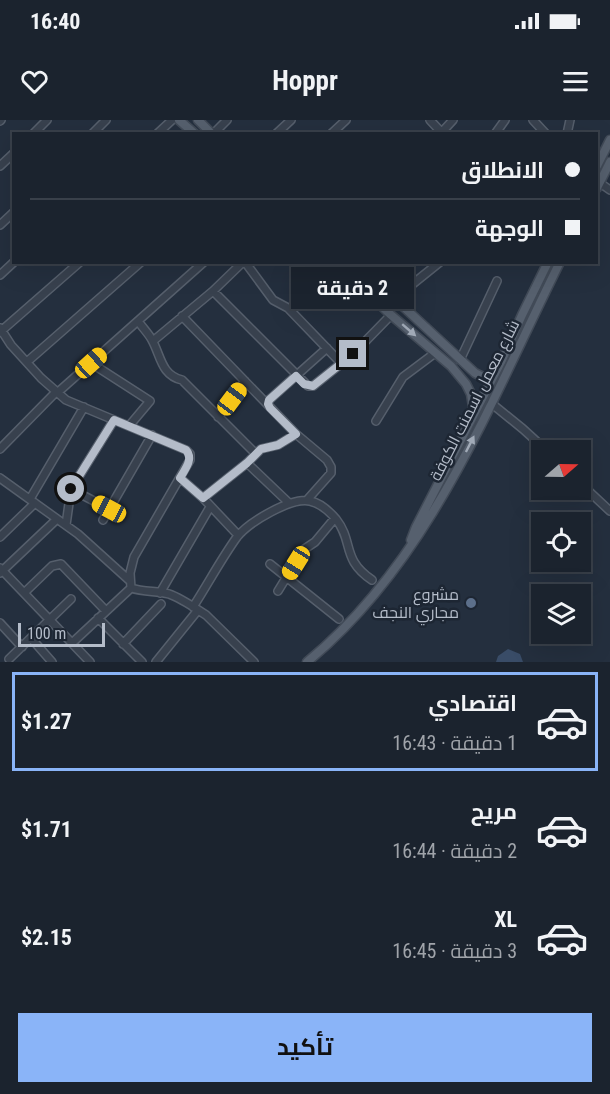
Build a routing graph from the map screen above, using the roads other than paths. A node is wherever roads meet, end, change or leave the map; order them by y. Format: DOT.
graph roads {
  1 [pos="47,120"];
  2 [pos="106,120"];
  3 [pos="172,120"];
  4 [pos="179,120"];
  5 [pos="198,120"];
  6 [pos="227,120"];
  7 [pos="291,120"];
  8 [pos="346,120"];
  9 [pos="430,120"];
  10 [pos="453,120"];
  11 [pos="533,120"];
  12 [pos="35,132"];
  13 [pos="94,132"];
  14 [pos="159,132"];
  15 [pos="193,132"];
  16 [pos="210,132"];
  17 [pos="214,132"];
  18 [pos="278,132"];
  19 [pos="333,132"];
  20 [pos="441,132"];
  21 [pos="443,132"];
  22 [pos="545,132"];
  23 [pos="610,142"];
  24 [pos="12,155"];
  25 [pos="610,163"];
  26 [pos="598,164"];
  27 [pos="0,166"];
  28 [pos="598,186"];
  29 [pos="610,190"];
  30 [pos="12,214"];
  31 [pos="0,225"];
  32 [pos="12,264"];
  33 [pos="78,264"];
  34 [pos="139,264"];
  35 [pos="202,264"];
  36 [pos="242,264"];
  37 [pos="246,264"];
  38 [pos="336,264"];
  39 [pos="357,264"];
  40 [pos="438,264"];
  41 [pos="547,264"];
  42 [pos="559,264"];
  43 [pos="0,275"];
  44 [pos="496,281"];
  45 [pos="213,291"];
  46 [pos="394,299"];
  47 [pos="391,315"];
  48 [pos="182,316"];
  49 [pos="138,321"];
  50 [pos="1,330"];
  51 [pos="153,341"];
  52 [pos="327,348"];
  53 [pos="435,353"];
  54 [pos="460,360"];
  55 [pos="27,361"];
  56 [pos="91,363"];
  57 [pos="341,363"];
  58 [pos="296,376"];
  59 [pos="245,381"];
  60 [pos="491,381"];
  61 [pos="56,393"];
  62 [pos="491,403"];
  63 [pos="268,404"];
  64 [pos="84,407"];
  65 [pos="474,414"];
  66 [pos="218,417"];
  67 [pos="114,420"];
  68 [pos="376,421"];
  69 [pos="129,426"];
  70 [pos="296,434"];
  71 [pos="152,435"];
  72 [pos="536,440"];
  73 [pos="0,448"];
  74 [pos="256,454"];
  75 [pos="451,460"];
  76 [pos="247,463"];
  77 [pos="459,465"];
  78 [pos="0,478"];
  79 [pos="180,478"];
  80 [pos="71,489"];
  81 [pos="591,493"];
  82 [pos="203,498"];
  83 [pos="307,500"];
  84 [pos="32,501"];
  85 [pos="289,503"];
  86 [pos="210,507"];
  87 [pos="109,509"];
  88 [pos="610,511"];
  89 [pos="335,518"];
  90 [pos="57,519"];
  91 [pos="103,520"];
  92 [pos="66,525"];
  93 [pos="238,535"];
  94 [pos="0,537"];
  95 [pos="408,549"];
  96 [pos="270,564"];
  97 [pos="1,570"];
  98 [pos="288,577"];
  99 [pos="372,580"];
  100 [pos="130,584"];
  101 [pos="278,591"];
  102 [pos="24,593"];
  103 [pos="160,593"];
  104 [pos="71,599"];
  105 [pos="161,604"];
  106 [pos="196,609"];
  107 [pos="106,611"];
  108 [pos="98,618"];
  109 [pos="339,619"];
  110 [pos="50,620"];
  111 [pos="0,623"];
  112 [pos="31,638"];
  113 [pos="72,643"];
  114 [pos="123,644"];
  115 [pos="22,647"];
  116 [pos="9,659"];
  117 [pos="139,661"];
  118 [pos="52,662"];
  119 [pos="90,662"];
  120 [pos="156,662"];
  121 [pos="254,662"];
  122 [pos="307,662"];
  1 -- 12 [label="street"];
  2 -- 13 [label="street"];
  3 -- 14 [label="street"];
  4 -- 15 [label="main road"];
  5 -- 16 [label="main road"];
  6 -- 17 [label="street"];
  7 -- 18 [label="street"];
  8 -- 19 [label="street"];
  9 -- 20 [label="street"];
  10 -- 21 [label="street"];
  11 -- 22 [label="street"];
  23 -- 26 [label="main road"];
  24 -- 27 [label="street"];
  25 -- 26 [label="main road"];
  25 -- 28 [label="main road"];
  28 -- 29 [label="street"];
  30 -- 31 [label="street"];
  32 -- 43 [label="street"];
  33 -- 50 [label="street"];
  34 -- 55 [label="street"];
  35 -- 49 [label="street"];
  36 -- 45 [label="street"];
  37 -- 52 [label="street"];
  38 -- 47 [label="main road"];
  39 -- 46 [label="main road"];
  40 -- 46 [label="street"];
  41 -- 60 [label="main road, شارع معمل اسمنت الكوفة"];
  42 -- 62 [label="main road, شارع معمل اسمنت الكوفة"];
  44 -- 54 [label="street"];
  45 -- 48 [label="street"];
  45 -- 58 [label="street"];
  46 -- 54 [label="main road"];
  47 -- 53 [label="main road, one-way"];
  47 -- 57 [label="street"];
  48 -- 51 [label="street"];
  48 -- 59 [label="street"];
  49 -- 51 [label="street"];
  49 -- 56 [label="street"];
  50 -- 55 [label="street"];
  51 -- 66 [label="street"];
  52 -- 57 [label="street"];
  52 -- 58 [label="street"];
  53 -- 65 [label="main road"];
  53 -- 68 [label="street"];
  54 -- 60 [label="main road"];
  55 -- 61 [label="street"];
  56 -- 61 [label="street"];
  56 -- 69 [label="street"];
  57 -- 58 [label="street"];
  58 -- 63 [label="street"];
  59 -- 63 [label="street"];
  59 -- 66 [label="street"];
  60 -- 65 [label="main road, شارع معمل اسمنت الكوفة"];
  61 -- 64 [label="street"];
  61 -- 73 [label="street"];
  62 -- 72 [label="street"];
  77 -- 62 [label="main road, شارع معمل اسمنت الكوفة, one-way"];
  63 -- 70 [label="street"];
  64 -- 67 [label="street"];
  64 -- 84 [label="street"];
  65 -- 75 [label="main road, شارع معمل اسمنت الكوفة"];
  66 -- 74 [label="street"];
  67 -- 69 [label="street"];
  67 -- 80 [label="street"];
  69 -- 71 [label="street"];
  70 -- 74 [label="street"];
  70 -- 83 [label="street"];
  71 -- 79 [label="street"];
  71 -- 87 [label="street"];
  74 -- 76 [label="street"];
  75 -- 77 [label="main road"];
  75 -- 95 [label="main road, شارع معمل اسمنت الكوفة"];
  76 -- 82 [label="street"];
  76 -- 85 [label="street"];
  77 -- 95 [label="main road, شارع معمل اسمنت الكوفة"];
  78 -- 84 [label="street"];
  79 -- 82 [label="street"];
  79 -- 100 [label="street"];
  80 -- 87 [label="street"];
  80 -- 92 [label="street"];
  81 -- 88 [label="street"];
  82 -- 86 [label="street"];
  83 -- 85 [label="street"];
  83 -- 89 [label="street"];
  84 -- 90 [label="street"];
  84 -- 94 [label="street"];
  85 -- 93 [label="street"];
  86 -- 93 [label="street"];
  86 -- 103 [label="street"];
  87 -- 91 [label="street"];
  89 -- 98 [label="street"];
  89 -- 99 [label="street"];
  90 -- 92 [label="street"];
  90 -- 97 [label="street"];
  92 -- 100 [label="street"];
  93 -- 106 [label="street"];
  95 -- 122 [label="main road, شارع معمل اسمنت الكوفة"];
  96 -- 98 [label="street"];
  97 -- 102 [label="street"];
  98 -- 101 [label="street"];
  98 -- 109 [label="street"];
  100 -- 103 [label="street"];
  100 -- 107 [label="street"];
  102 -- 107 [label="street"];
  102 -- 110 [label="street"];
  103 -- 106 [label="street"];
  104 -- 110 [label="street"];
  105 -- 114 [label="street"];
  106 -- 120 [label="street"];
  106 -- 121 [label="street"];
  107 -- 108 [label="street"];
  108 -- 113 [label="street"];
  108 -- 114 [label="street"];
  110 -- 112 [label="street"];
  110 -- 113 [label="street"];
  111 -- 115 [label="street"];
  112 -- 115 [label="street"];
  112 -- 118 [label="street"];
  113 -- 119 [label="street"];
  114 -- 117 [label="street"];
  115 -- 116 [label="street"];
}
